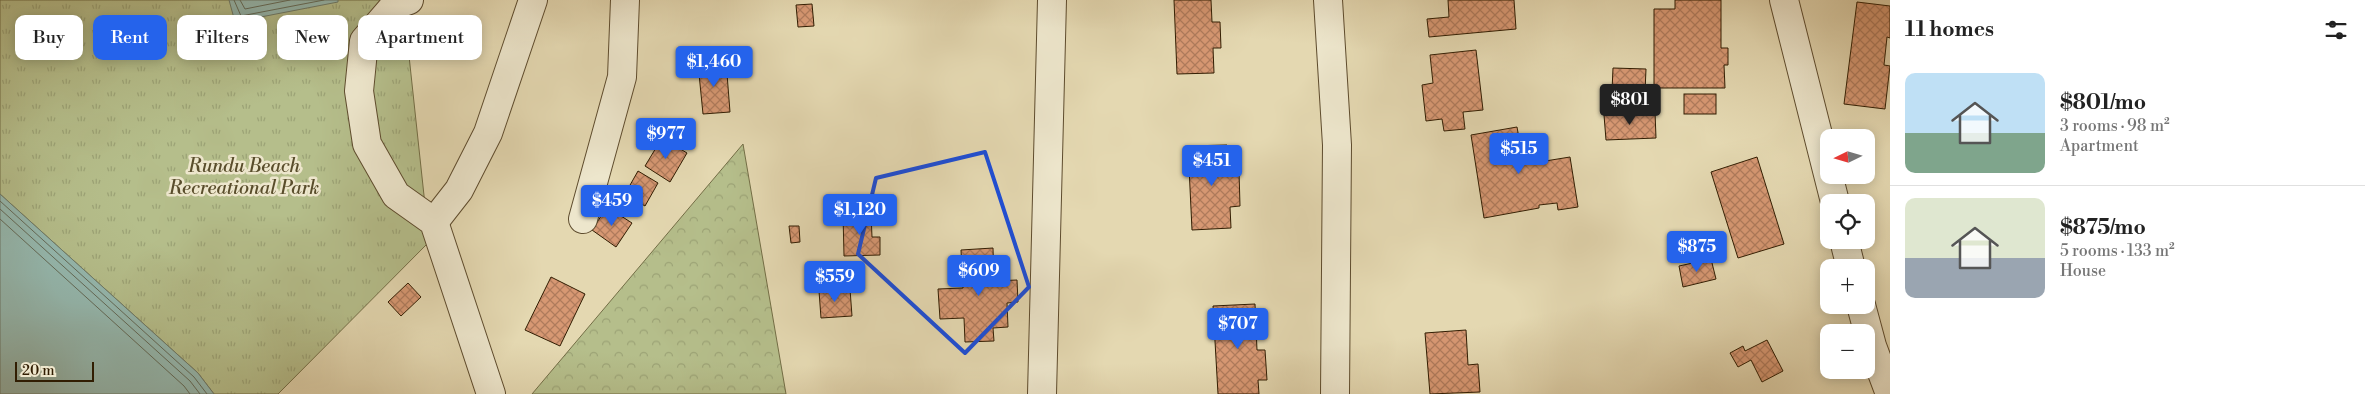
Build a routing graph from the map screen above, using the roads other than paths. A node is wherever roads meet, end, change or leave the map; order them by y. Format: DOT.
graph roads {
  1 [pos="409,0"];
  2 [pos="533,0"];
  3 [pos="625,0"];
  4 [pos="1052,0"];
  5 [pos="1328,0"];
  6 [pos="1784,0"];
  7 [pos="1833,194"];
  8 [pos="583,219"];
  9 [pos="434,222"];
  10 [pos="1863,314"];
  11 [pos="491,394"];
  12 [pos="1042,394"];
  13 [pos="1335,394"];
  14 [pos="1890,394"];
  1 -- 9 [label="street"];
  2 -- 9 [label="street"];
  3 -- 8 [label="street"];
  4 -- 12 [label="street"];
  5 -- 13 [label="street"];
  6 -- 7 [label="street"];
  9 -- 11 [label="street"];
  10 -- 14 [label="street"];
}
